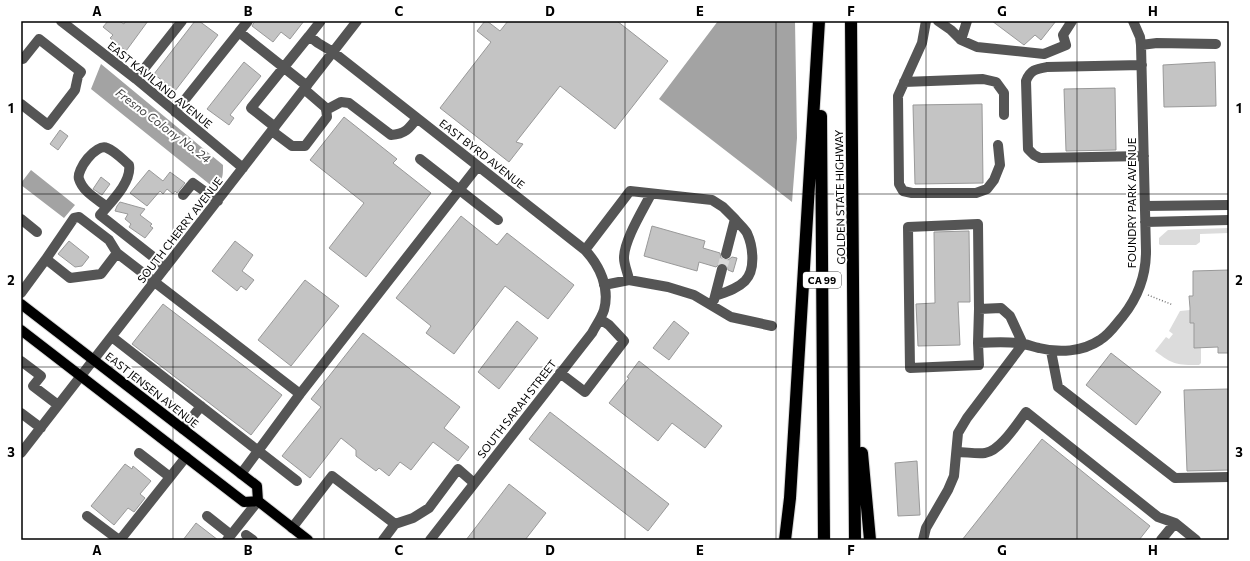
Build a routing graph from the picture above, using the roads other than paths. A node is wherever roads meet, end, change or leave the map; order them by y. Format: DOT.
graph roads {
  1 [pos="61,21"];
  2 [pos="182,21"];
  3 [pos="248,21"];
  4 [pos="319,21"];
  5 [pos="357,21"];
  6 [pos="820,21"];
  7 [pos="851,21"];
  8 [pos="926,21"];
  9 [pos="938,21"];
  10 [pos="967,21"];
  11 [pos="1072,21"];
  12 [pos="1133,21"];
  13 [pos="239,32"];
  14 [pos="309,36"];
  15 [pos="961,40"];
  16 [pos="1216,44"];
  17 [pos="1141,45"];
  18 [pos="333,52"];
  19 [pos="21,57"];
  20 [pos="1142,65"];
  21 [pos="284,67"];
  22 [pos="136,79"];
  23 [pos="904,82"];
  24 [pos="305,88"];
  25 [pos="21,104"];
  26 [pos="326,110"];
  27 [pos="175,112"];
  28 [pos="1004,115"];
  29 [pos="417,118"];
  30 [pos="273,129"];
  31 [pos="998,145"];
  32 [pos="1144,156"];
  33 [pos="420,159"];
  34 [pos="478,166"];
  35 [pos="243,168"];
  36 [pos="459,190"];
  37 [pos="651,194"];
  38 [pos="183,195"];
  39 [pos="218,201"];
  40 [pos="1229,205"];
  41 [pos="1145,206"];
  42 [pos="107,207"];
  43 [pos="21,219"];
  44 [pos="735,219"];
  45 [pos="498,220"];
  46 [pos="1229,220"];
  47 [pos="1146,222"];
  48 [pos="37,232"];
  49 [pos="585,250"];
  50 [pos="117,253"];
  51 [pos="726,254"];
  52 [pos="46,259"];
  53 [pos="166,267"];
  54 [pos="722,269"];
  55 [pos="629,280"];
  56 [pos="154,282"];
  57 [pos="604,285"];
  58 [pos="21,293"];
  59 [pos="714,301"];
  60 [pos="21,304"];
  61 [pos="980,309"];
  62 [pos="600,319"];
  63 [pos="772,326"];
  64 [pos="21,330"];
  65 [pos="112,337"];
  66 [pos="978,343"];
  67 [pos="1023,344"];
  68 [pos="1051,351"];
  69 [pos="94,360"];
  70 [pos="21,361"];
  71 [pos="560,373"];
  72 [pos="81,376"];
  73 [pos="855,384"];
  74 [pos="300,394"];
  75 [pos="58,405"];
  76 [pos="201,406"];
  77 [pos="21,413"];
  78 [pos="40,428"];
  79 [pos="183,429"];
  80 [pos="259,451"];
  81 [pos="957,452"];
  82 [pos="21,453"];
  83 [pos="139,453"];
  84 [pos="186,457"];
  85 [pos="241,474"];
  86 [pos="170,477"];
  87 [pos="1229,477"];
  88 [pos="297,481"];
  89 [pos="474,483"];
  90 [pos="258,501"];
  91 [pos="87,516"];
  92 [pos="207,516"];
  93 [pos="1175,523"];
  94 [pos="395,524"];
  95 [pos="292,528"];
  96 [pos="229,537"];
  97 [pos="306,539"];
  98 [pos="120,540"];
  99 [pos="383,540"];
  100 [pos="430,540"];
  101 [pos="785,540"];
  102 [pos="824,540"];
  103 [pos="855,540"];
  104 [pos="870,540"];
  105 [pos="924,540"];
  106 [pos="1162,540"];
  107 [pos="1196,540"];
  1 -- 22 [label="street, EAST KAVILAND AVENUE"];
  2 -- 22 [label="street"];
  3 -- 13 [label="street"];
  4 -- 14 [label="street"];
  5 -- 18 [label="street, SOUTH CHERRY AVENUE"];
  6 -- 101 [label="highway"];
  6 -- 102 [label="highway, GOLDEN STATE HIGHWAY / CA 99"];
  7 -- 73 [label="highway, GOLDEN STATE HIGHWAY / CA 99"];
  8 -- 23 [label="street"];
  9 -- 15 [label="street"];
  10 -- 15 [label="street"];
  11 -- 15 [label="street"];
  12 -- 17 [label="street, FOUNDRY PARK AVENUE"];
  13 -- 21 [label="street"];
  13 -- 27 [label="street"];
  14 -- 18 [label="street, EAST BYRD AVENUE"];
  14 -- 21 [label="street"];
  16 -- 17 [label="street"];
  17 -- 20 [label="street, FOUNDRY PARK AVENUE"];
  18 -- 24 [label="street, SOUTH CHERRY AVENUE"];
  18 -- 29 [label="street, EAST BYRD AVENUE"];
  19 -- 25 [label="street"];
  20 -- 32 [label="street, FOUNDRY PARK AVENUE"];
  20 -- 32 [label="street"];
  21 -- 24 [label="street"];
  21 -- 30 [label="street"];
  22 -- 27 [label="street, EAST KAVILAND AVENUE"];
  23 -- 28 [label="street"];
  23 -- 31 [label="street"];
  24 -- 26 [label="street"];
  24 -- 30 [label="street, SOUTH CHERRY AVENUE"];
  26 -- 29 [label="street"];
  26 -- 30 [label="street"];
  27 -- 35 [label="street, EAST KAVILAND AVENUE"];
  29 -- 34 [label="street, EAST BYRD AVENUE"];
  30 -- 35 [label="street, SOUTH CHERRY AVENUE"];
  32 -- 41 [label="street, FOUNDRY PARK AVENUE"];
  33 -- 36 [label="street"];
  34 -- 36 [label="street"];
  34 -- 49 [label="street, EAST BYRD AVENUE"];
  35 -- 39 [label="street, SOUTH CHERRY AVENUE"];
  36 -- 45 [label="street"];
  36 -- 74 [label="street"];
  37 -- 44 [label="street"];
  37 -- 49 [label="street"];
  37 -- 55 [label="street"];
  38 -- 39 [label="street"];
  39 -- 53 [label="street, SOUTH CHERRY AVENUE"];
  40 -- 41 [label="street"];
  41 -- 47 [label="street, FOUNDRY PARK AVENUE"];
  42 -- 42 [label="street"];
  42 -- 53 [label="street"];
  43 -- 48 [label="street"];
  44 -- 51 [label="street"];
  44 -- 59 [label="street"];
  46 -- 47 [label="street"];
  47 -- 68 [label="street, FOUNDRY PARK AVENUE"];
  49 -- 57 [label="street, EAST BYRD AVENUE"];
  50 -- 52 [label="street"];
  50 -- 52 [label="street"];
  50 -- 56 [label="street"];
  52 -- 58 [label="street"];
  53 -- 56 [label="street, SOUTH CHERRY AVENUE"];
  54 -- 59 [label="street"];
  55 -- 57 [label="street"];
  55 -- 59 [label="street"];
  56 -- 65 [label="street, SOUTH CHERRY AVENUE"];
  56 -- 74 [label="street"];
  57 -- 62 [label="street, SOUTH SARAH STREET"];
  59 -- 63 [label="street"];
  60 -- 69 [label="main road, EAST JENSEN AVENUE"];
  61 -- 66 [label="street"];
  61 -- 66 [label="street"];
  61 -- 67 [label="street"];
  62 -- 71 [label="street, SOUTH SARAH STREET"];
  62 -- 71 [label="street"];
  64 -- 72 [label="main road"];
  65 -- 69 [label="street, SOUTH CHERRY AVENUE"];
  65 -- 76 [label="street"];
  66 -- 67 [label="street, FOUNDRY PARK AVENUE"];
  67 -- 68 [label="street, FOUNDRY PARK AVENUE"];
  67 -- 81 [label="street"];
  68 -- 87 [label="street"];
  69 -- 72 [label="street, SOUTH CHERRY AVENUE"];
  69 -- 79 [label="main road, EAST JENSEN AVENUE"];
  70 -- 75 [label="street"];
  71 -- 89 [label="street, SOUTH SARAH STREET"];
  72 -- 75 [label="street, SOUTH CHERRY AVENUE"];
  72 -- 84 [label="main road"];
  73 -- 103 [label="highway, GOLDEN STATE HIGHWAY / CA 99"];
  73 -- 104 [label="highway"];
  74 -- 80 [label="street"];
  75 -- 78 [label="street, SOUTH CHERRY AVENUE"];
  76 -- 79 [label="street"];
  76 -- 80 [label="street"];
  77 -- 78 [label="street"];
  78 -- 82 [label="street, SOUTH CHERRY AVENUE"];
  79 -- 85 [label="main road, EAST JENSEN AVENUE"];
  80 -- 85 [label="street"];
  80 -- 88 [label="street"];
  81 -- 93 [label="street"];
  81 -- 105 [label="street"];
  83 -- 86 [label="street"];
  84 -- 86 [label="street"];
  84 -- 90 [label="main road"];
  85 -- 90 [label="main road, EAST JENSEN AVENUE"];
  86 -- 98 [label="street"];
  89 -- 94 [label="street"];
  89 -- 100 [label="street, SOUTH SARAH STREET"];
  90 -- 95 [label="main road"];
  90 -- 96 [label="street"];
  91 -- 98 [label="street"];
  92 -- 96 [label="street"];
  93 -- 106 [label="street"];
  93 -- 107 [label="street"];
  94 -- 95 [label="street"];
  94 -- 99 [label="street"];
  95 -- 97 [label="main road"];
}
